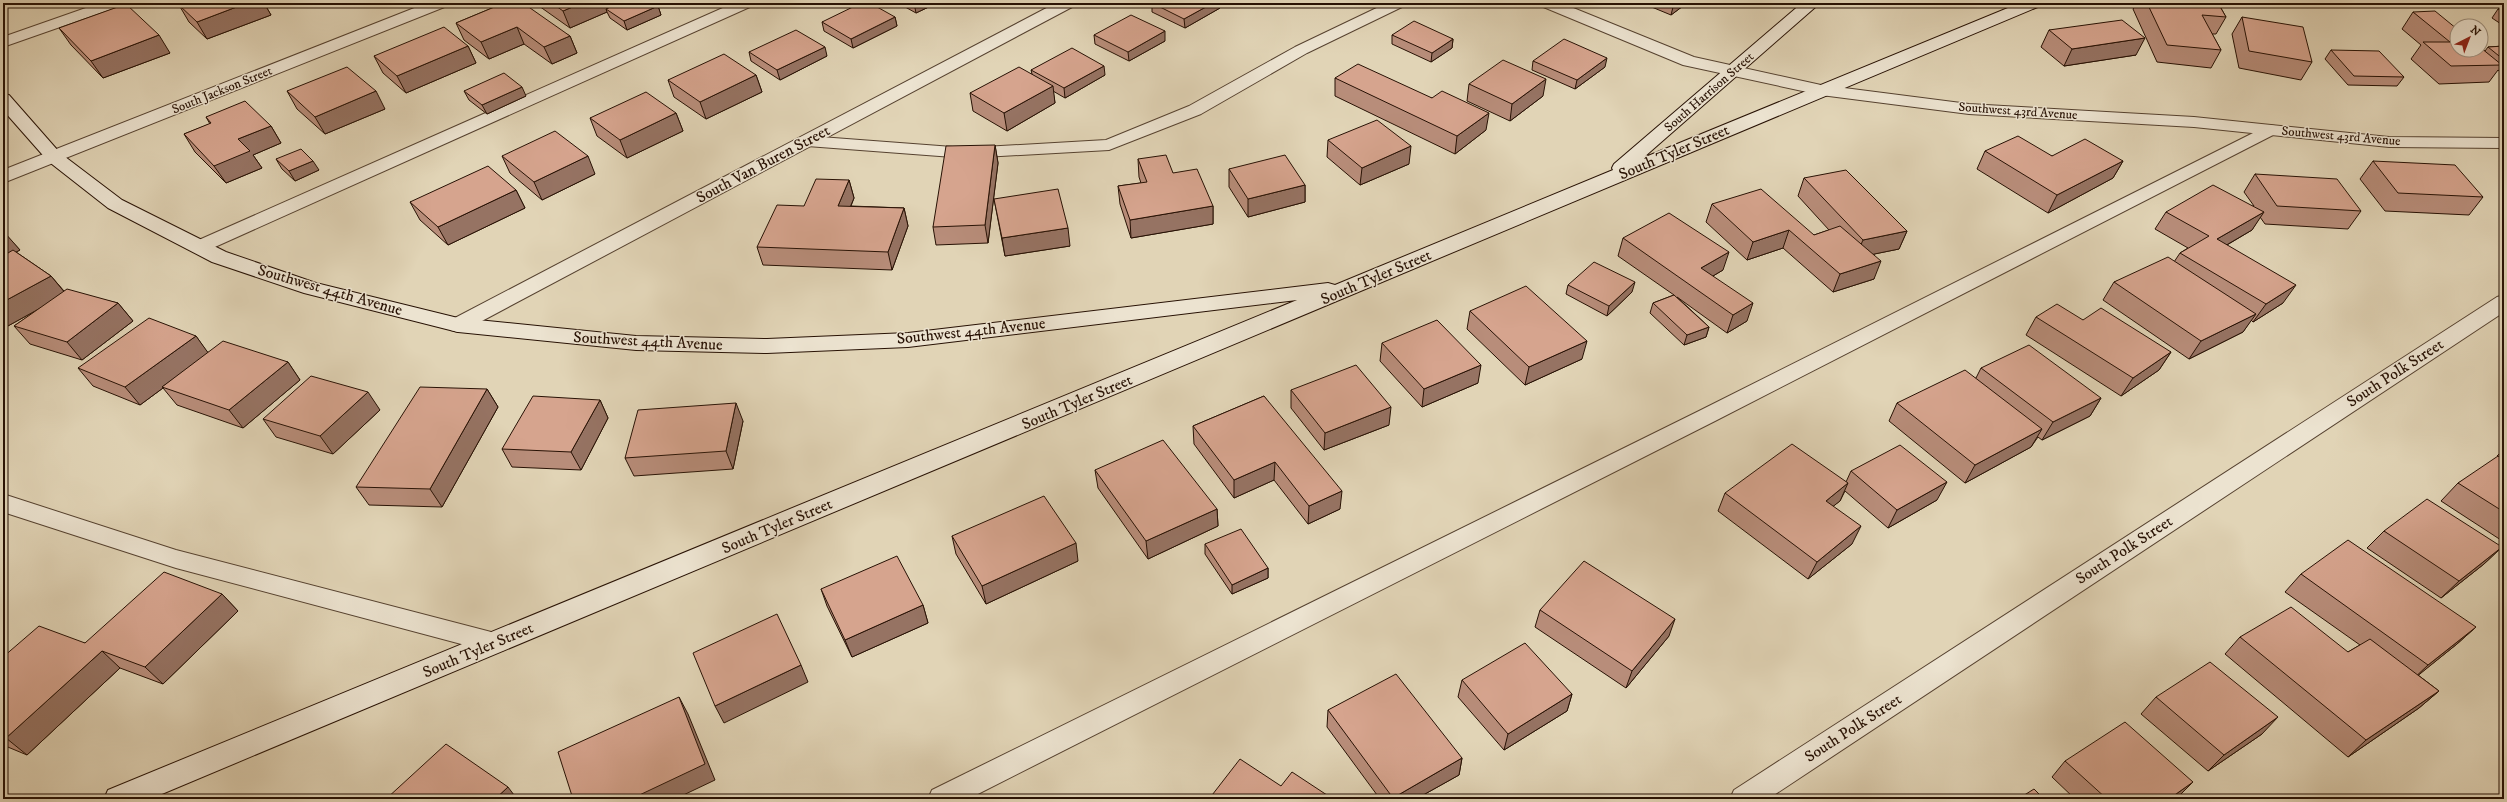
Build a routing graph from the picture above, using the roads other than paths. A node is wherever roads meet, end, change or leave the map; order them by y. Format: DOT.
graph roads {
  1 [pos="115,3"];
  2 [pos="441,3"];
  3 [pos="747,3"];
  4 [pos="1068,3"];
  5 [pos="1399,3"];
  6 [pos="1547,3"];
  7 [pos="1812,3"];
  8 [pos="2034,3"];
  9 [pos="3,42"];
  10 [pos="1733,70"];
  11 [pos="1821,90"];
  12 [pos="3,99"];
  13 [pos="2269,130"];
  14 [pos="807,141"];
  15 [pos="2504,143"];
  16 [pos="54,157"];
  17 [pos="3,178"];
  18 [pos="1605,181"];
  19 [pos="200,247"];
  20 [pos="1355,286"];
  21 [pos="2504,302"];
  22 [pos="458,325"];
  23 [pos="3,503"];
  24 [pos="495,643"];
  25 [pos="118,799"];
  26 [pos="941,799"];
  27 [pos="1744,799"];
  1 -- 9 [label="lane"];
  2 -- 16 [label="street, South Jackson Street"];
  3 -- 19 [label="lane"];
  4 -- 14 [label="street, South Van Buren Street"];
  5 -- 14 [label="lane"];
  6 -- 10 [label="street, Southwest 43rd Avenue"];
  7 -- 10 [label="street, South Harrison Street"];
  8 -- 11 [label="street, South Tyler Street"];
  10 -- 11 [label="street, Southwest 43rd Avenue"];
  10 -- 18 [label="street, South Harrison Street"];
  11 -- 13 [label="street, Southwest 43rd Avenue"];
  11 -- 18 [label="street, South Tyler Street"];
  12 -- 16 [label="street, Southwest 44th Avenue"];
  13 -- 15 [label="street, Southwest 43rd Avenue"];
  13 -- 26 [label="lane"];
  14 -- 22 [label="street, South Van Buren Street"];
  16 -- 17 [label="street, South Jackson Street"];
  16 -- 19 [label="street, Southwest 44th Avenue"];
  18 -- 20 [label="street, South Tyler Street"];
  19 -- 22 [label="street, Southwest 44th Avenue"];
  20 -- 22 [label="street, Southwest 44th Avenue"];
  20 -- 24 [label="street, South Tyler Street"];
  21 -- 27 [label="street, South Polk Street"];
  23 -- 24 [label="lane"];
  24 -- 25 [label="street, South Tyler Street"];
}
